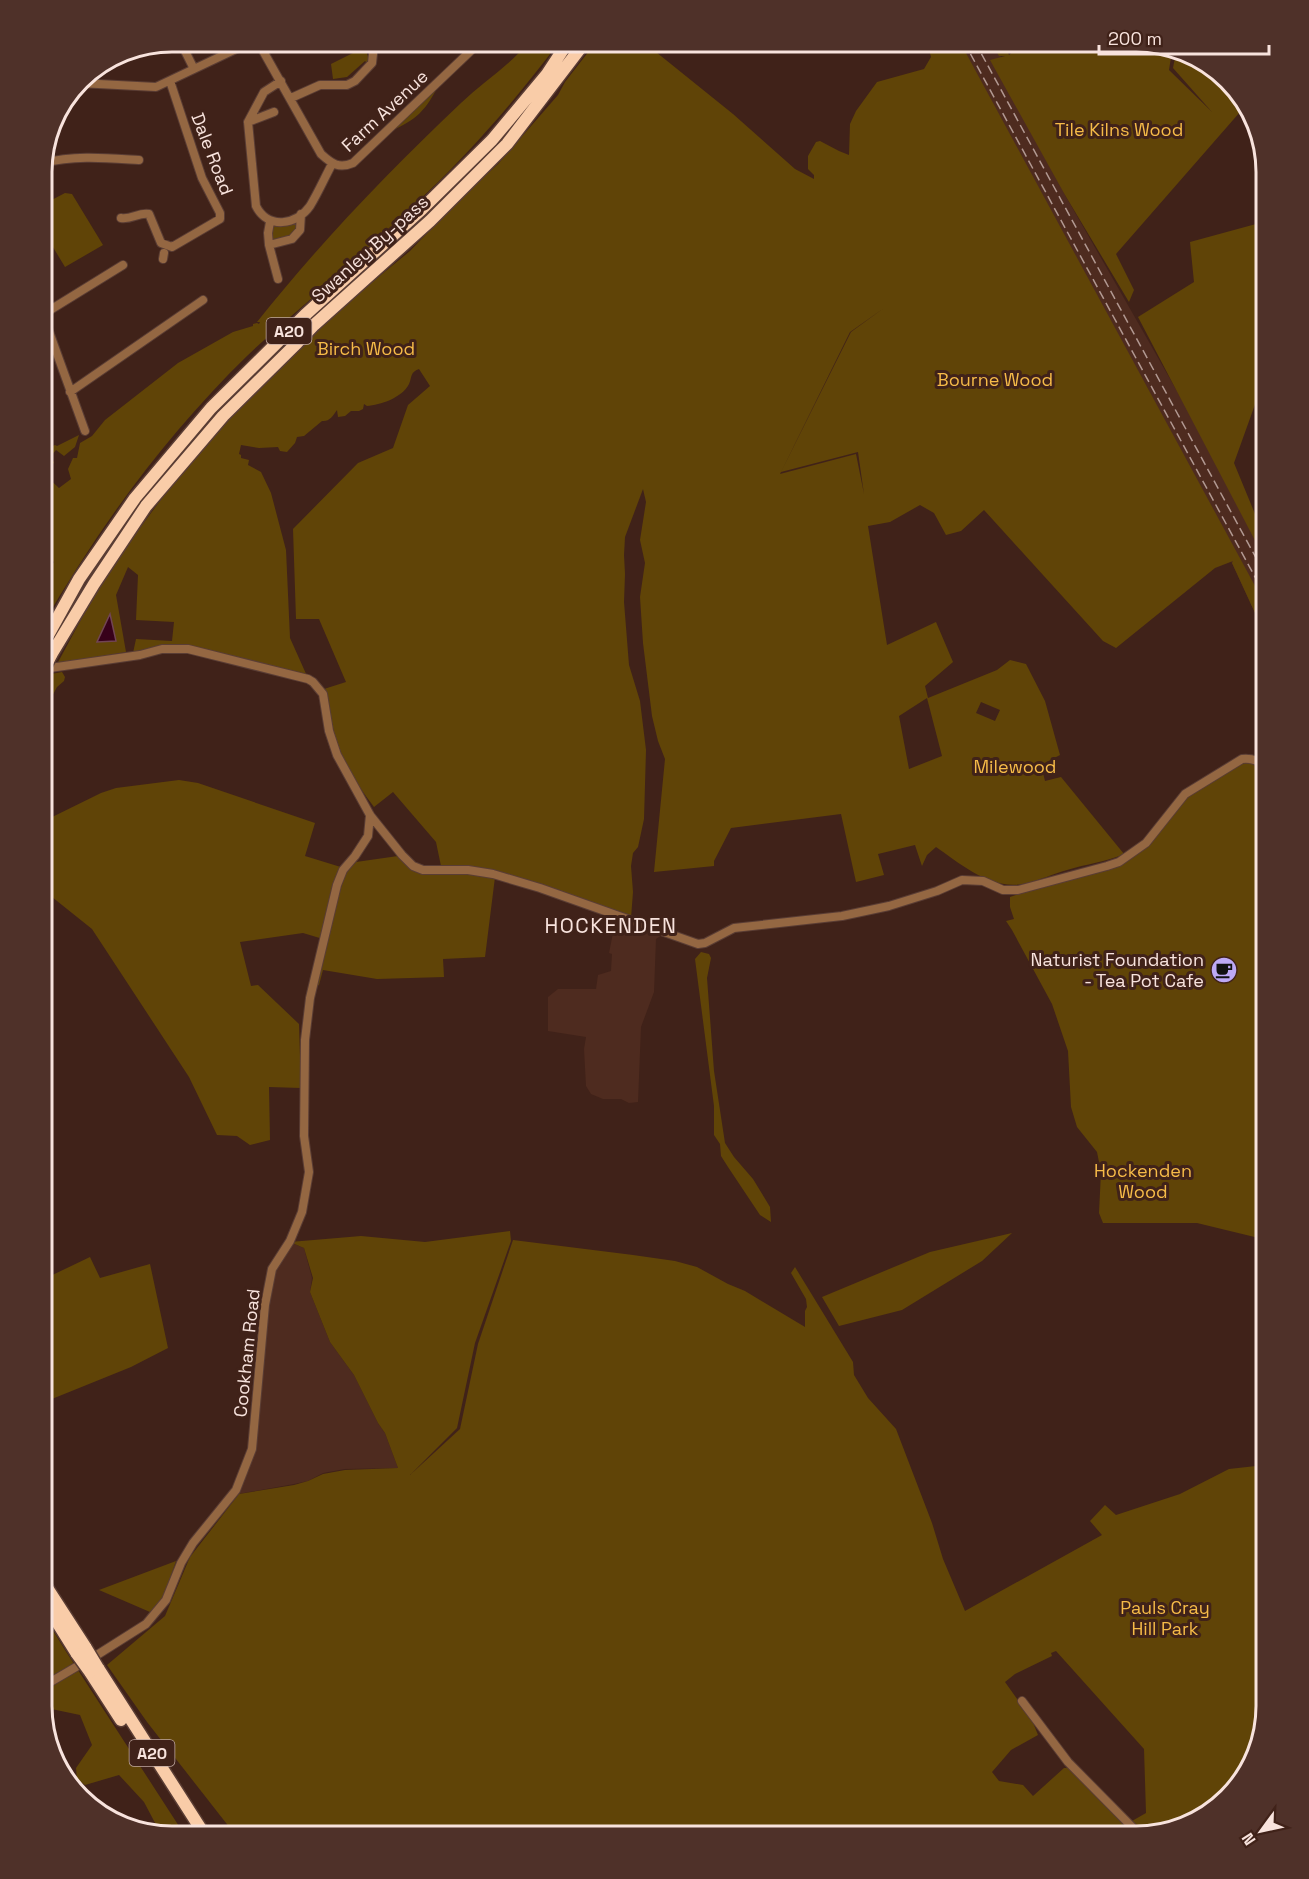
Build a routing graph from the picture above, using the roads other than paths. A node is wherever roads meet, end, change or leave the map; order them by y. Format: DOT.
graph roads {
  1 [pos="186,52"];
  2 [pos="230,52"];
  3 [pos="264,52"];
  4 [pos="469,52"];
  5 [pos="561,52"];
  6 [pos="577,52"];
  7 [pos="374,54"];
  8 [pos="194,69"];
  9 [pos="170,81"];
  10 [pos="281,81"];
  11 [pos="93,84"];
  12 [pos="291,98"];
  13 [pos="274,112"];
  14 [pos="248,122"];
  15 [pos="139,160"];
  16 [pos="54,161"];
  17 [pos="332,164"];
  18 [pos="301,214"];
  19 [pos="121,218"];
  20 [pos="270,222"];
  21 [pos="161,243"];
  22 [pos="269,244"];
  23 [pos="172,247"];
  24 [pos="123,265"];
  25 [pos="278,279"];
  26 [pos="203,300"];
  27 [pos="53,309"];
  28 [pos="53,343"];
  29 [pos="70,392"];
  30 [pos="84,431"];
  31 [pos="53,637"];
  32 [pos="53,642"];
  33 [pos="53,669"];
  34 [pos="1256,760"];
  35 [pos="370,815"];
  36 [pos="382,831"];
  37 [pos="368,836"];
  38 [pos="52,1596"];
  39 [pos="52,1614"];
  40 [pos="52,1620"];
  41 [pos="66,1637"];
  42 [pos="86,1652"];
  43 [pos="76,1667"];
  44 [pos="94,1670"];
  45 [pos="52,1681"];
  46 [pos="1022,1701"];
  47 [pos="189,1826"];
  48 [pos="199,1826"];
  49 [pos="1132,1826"];
  1 -- 8 [label="street"];
  2 -- 8 [label="street"];
  3 -- 10 [label="street, Farm Avenue"];
  4 -- 17 [label="street, Farm Avenue"];
  5 -- 31 [label="highway, Swanley By-pass / A20"];
  6 -- 32 [label="highway, Swanley By-pass / A20"];
  7 -- 12 [label="street"];
  8 -- 9 [label="street"];
  9 -- 11 [label="street"];
  9 -- 23 [label="street, Dale Road"];
  10 -- 12 [label="street, Farm Avenue"];
  10 -- 14 [label="street"];
  12 -- 17 [label="street, Farm Avenue"];
  13 -- 14 [label="street"];
  14 -- 20 [label="street"];
  15 -- 16 [label="street"];
  17 -- 18 [label="street"];
  18 -- 20 [label="street"];
  18 -- 22 [label="street"];
  19 -- 21 [label="street, Dale Road"];
  20 -- 22 [label="street"];
  21 -- 23 [label="street"];
  21 -- 23 [label="street, Dale Road"];
  22 -- 25 [label="street"];
  24 -- 27 [label="street"];
  26 -- 29 [label="street"];
  28 -- 29 [label="street"];
  29 -- 30 [label="street"];
  33 -- 35 [label="street"];
  34 -- 36 [label="street"];
  35 -- 36 [label="street"];
  35 -- 37 [label="street, Cookham Road"];
  36 -- 37 [label="street"];
  37 -- 42 [label="street, Cookham Road"];
  38 -- 42 [label="highway, A20"];
  39 -- 41 [label="highway, A20"];
  40 -- 41 [label="highway"];
  41 -- 42 [label="highway, A20"];
  42 -- 44 [label="highway, A20, bridge"];
  43 -- 45 [label="street"];
  44 -- 47 [label="highway, A20"];
  44 -- 48 [label="highway, A20"];
  46 -- 49 [label="street"];
}
